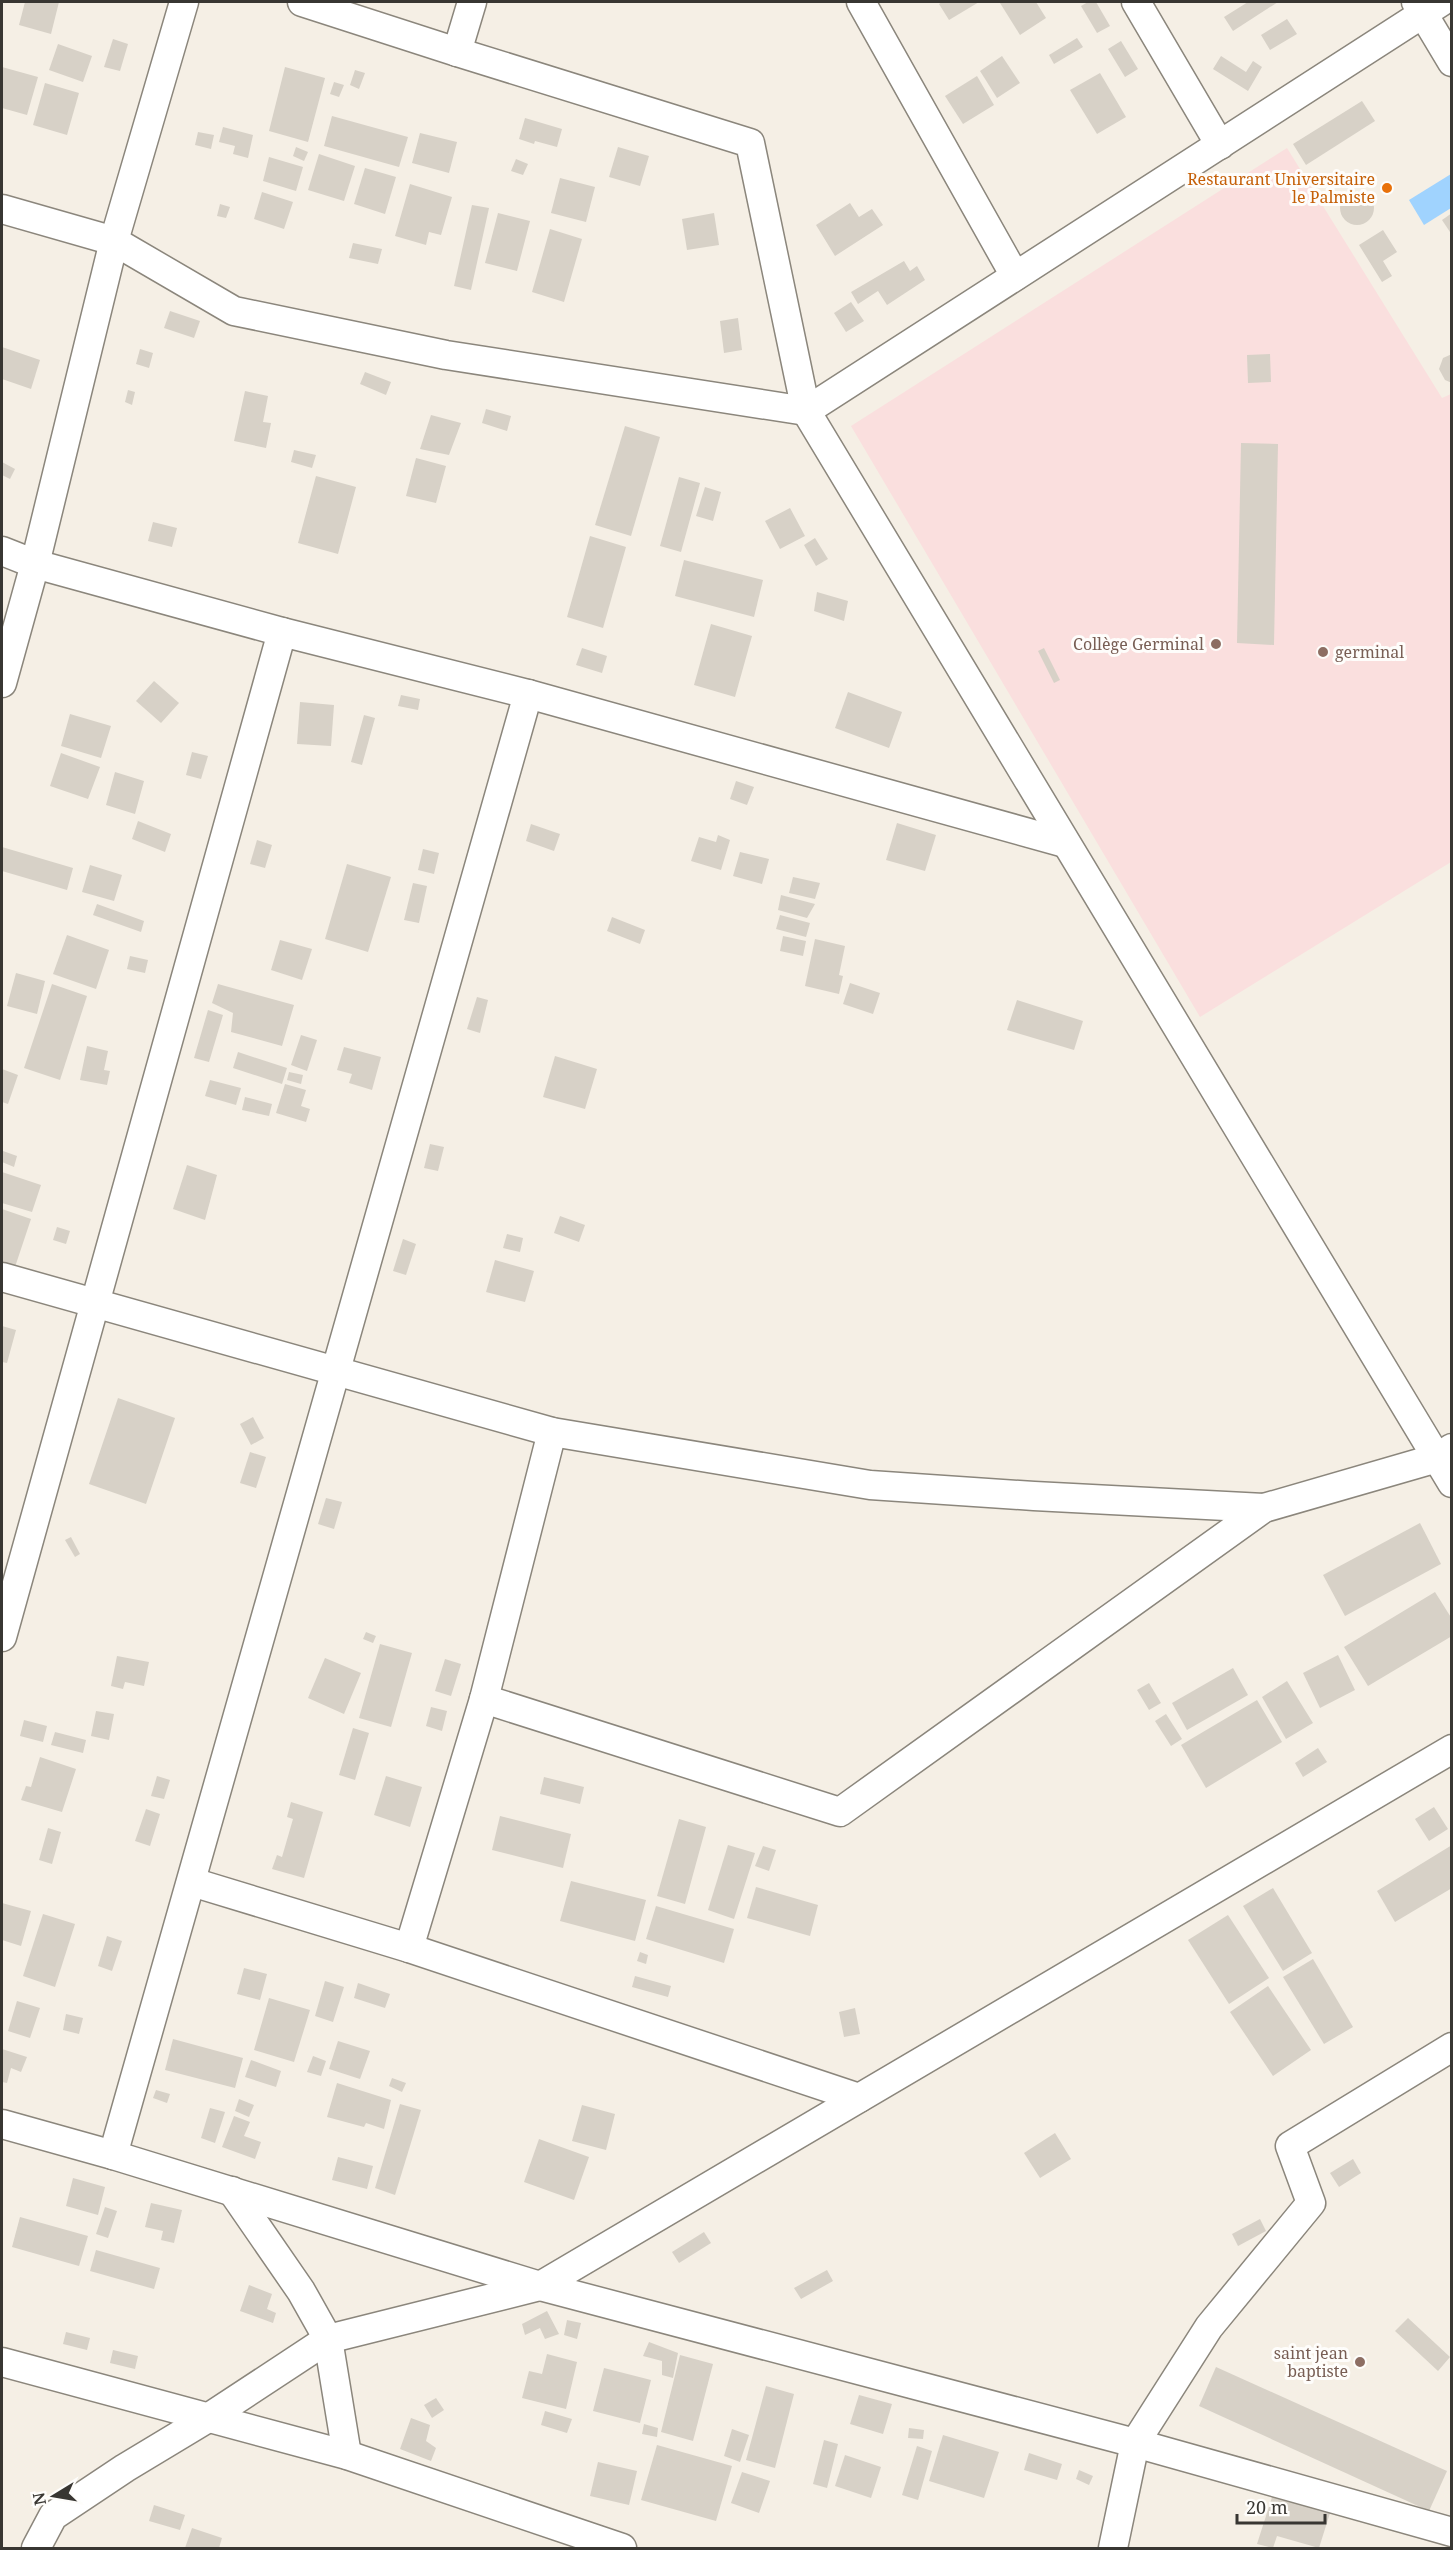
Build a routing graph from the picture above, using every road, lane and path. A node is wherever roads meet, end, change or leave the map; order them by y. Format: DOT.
graph roads {
  1 [pos="184,2"];
  2 [pos="302,2"];
  3 [pos="472,2"];
  4 [pos="861,2"];
  5 [pos="1136,2"];
  6 [pos="1426,5"];
  7 [pos="457,52"];
  8 [pos="1452,62"];
  9 [pos="1220,145"];
  10 [pos="2,208"];
  11 [pos="114,241"];
  12 [pos="1015,276"];
  13 [pos="806,411"];
  14 [pos="2,551"];
  15 [pos="35,564"];
  16 [pos="282,632"];
  17 [pos="2,683"];
  18 [pos="528,694"];
  19 [pos="1065,843"];
  20 [pos="2,1276"];
  21 [pos="95,1303"];
  22 [pos="337,1371"];
  23 [pos="552,1432"];
  24 [pos="1444,1453"];
  25 [pos="1452,1483"];
  26 [pos="1264,1508"];
  27 [pos="2,1637"];
  28 [pos="484,1699"];
  29 [pos="1452,1749"];
  30 [pos="192,1882"];
  31 [pos="409,1948"];
  32 [pos="1452,2047"];
  33 [pos="859,2098"];
  34 [pos="2,2124"];
  35 [pos="112,2155"];
  36 [pos="232,2191"];
  37 [pos="540,2286"];
  38 [pos="328,2339"];
  39 [pos="2,2362"];
  40 [pos="208,2418"];
  41 [pos="1135,2443"];
  42 [pos="347,2455"];
  43 [pos="1452,2532"];
  44 [pos="36,2548"];
  45 [pos="622,2548"];
  46 [pos="1113,2548"];
  1 -- 11 [label="street"];
  2 -- 7 [label="street"];
  3 -- 7 [label="street"];
  4 -- 12 [label="street"];
  5 -- 9 [label="street"];
  6 -- 8 [label="street"];
  6 -- 9 [label="street"];
  7 -- 13 [label="street"];
  9 -- 12 [label="street"];
  10 -- 11 [label="street"];
  11 -- 13 [label="street"];
  11 -- 15 [label="street"];
  12 -- 13 [label="street"];
  13 -- 19 [label="street"];
  14 -- 15 [label="street"];
  15 -- 16 [label="street"];
  15 -- 17 [label="street"];
  16 -- 18 [label="street"];
  16 -- 21 [label="street"];
  18 -- 19 [label="street"];
  18 -- 22 [label="street"];
  19 -- 24 [label="street"];
  20 -- 21 [label="street"];
  21 -- 22 [label="street"];
  21 -- 27 [label="street"];
  22 -- 23 [label="street"];
  22 -- 30 [label="street"];
  23 -- 26 [label="street"];
  23 -- 28 [label="street"];
  24 -- 25 [label="street"];
  24 -- 26 [label="street"];
  26 -- 28 [label="street"];
  28 -- 31 [label="street"];
  29 -- 33 [label="street"];
  30 -- 31 [label="street"];
  30 -- 35 [label="street"];
  31 -- 33 [label="street"];
  32 -- 41 [label="street"];
  33 -- 37 [label="street"];
  34 -- 35 [label="street"];
  35 -- 36 [label="street"];
  36 -- 37 [label="street"];
  36 -- 38 [label="street"];
  37 -- 38 [label="street"];
  37 -- 41 [label="street"];
  38 -- 40 [label="street"];
  38 -- 42 [label="street"];
  39 -- 40 [label="street"];
  40 -- 42 [label="street"];
  40 -- 44 [label="street"];
  41 -- 43 [label="street"];
  41 -- 46 [label="street"];
  42 -- 45 [label="street"];
}
